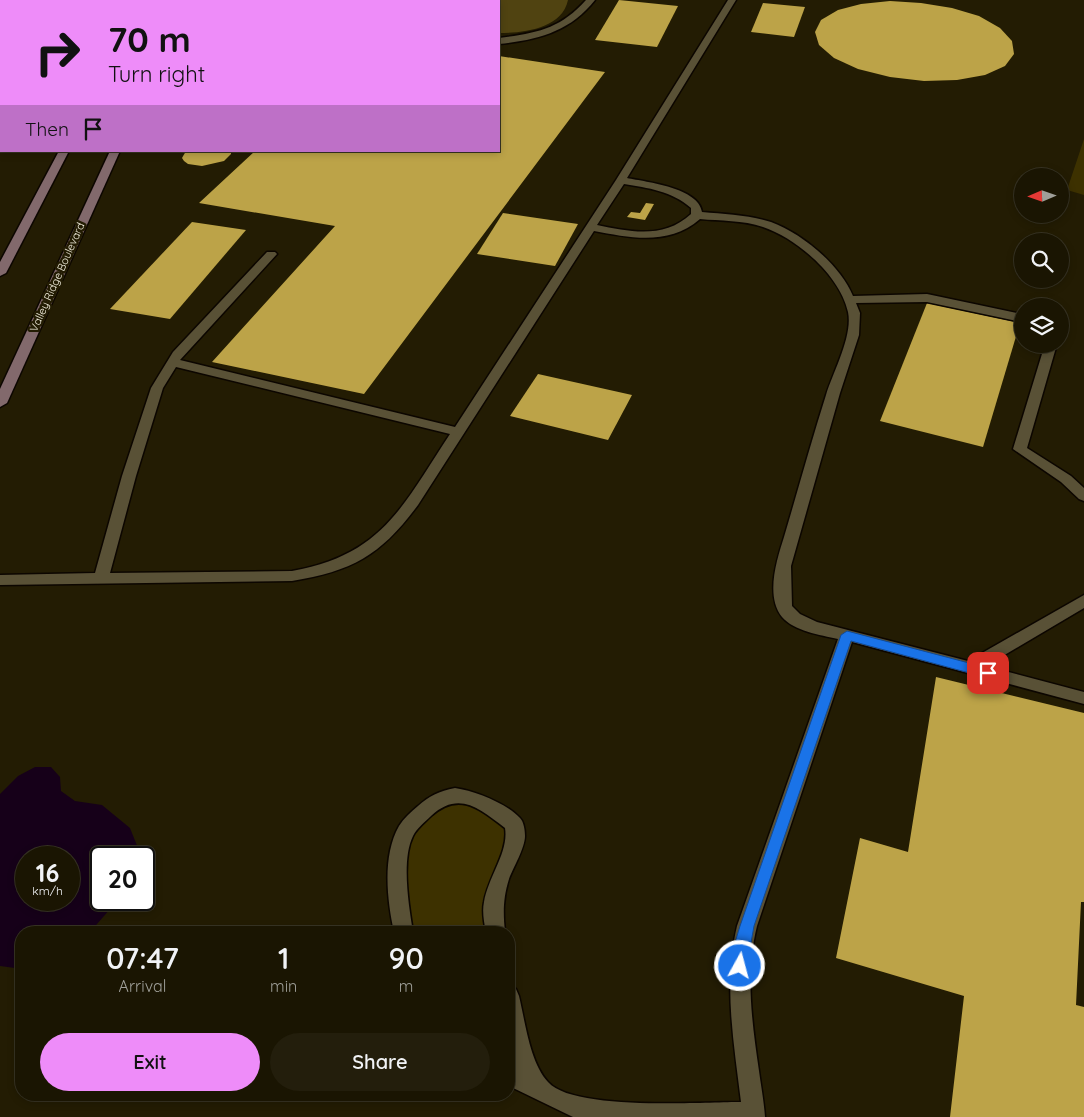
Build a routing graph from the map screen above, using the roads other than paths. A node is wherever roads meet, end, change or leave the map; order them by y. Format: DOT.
graph roads {
  1 [pos="591,0"];
  2 [pos="732,0"];
  3 [pos="500,41"];
  4 [pos="63,152"];
  5 [pos="115,152"];
  6 [pos="621,180"];
  7 [pos="697,215"];
  8 [pos="590,227"];
  9 [pos="272,254"];
  10 [pos="0,273"];
  11 [pos="848,300"];
  12 [pos="1014,316"];
  13 [pos="1048,353"];
  14 [pos="172,362"];
  15 [pos="0,403"];
  16 [pos="458,432"];
  17 [pos="1084,496"];
  18 [pos="101,579"];
  19 [pos="0,580"];
  20 [pos="1084,601"];
  21 [pos="847,635"];
  22 [pos="970,668"];
  23 [pos="1084,698"];
  24 [pos="402,926"];
  25 [pos="494,926"];
  26 [pos="515,1020"];
  27 [pos="515,1078"];
  28 [pos="541,1091"];
  29 [pos="754,1115"];
  1 -- 3 [label="lane"];
  2 -- 6 [label="lane"];
  4 -- 10 [label="main road"];
  5 -- 15 [label="main road, Valley Ridge Boulevard"];
  6 -- 7 [label="lane"];
  6 -- 8 [label="lane"];
  7 -- 8 [label="lane"];
  7 -- 11 [label="lane"];
  8 -- 16 [label="lane"];
  9 -- 14 [label="lane"];
  11 -- 12 [label="lane"];
  11 -- 21 [label="lane"];
  13 -- 17 [label="lane"];
  14 -- 16 [label="lane"];
  14 -- 18 [label="lane"];
  16 -- 18 [label="lane"];
  18 -- 19 [label="lane"];
  20 -- 22 [label="lane"];
  21 -- 22 [label="lane"];
  21 -- 29 [label="lane"];
  22 -- 23 [label="lane"];
  24 -- 25 [label="lane"];
  26 -- 28 [label="lane"];
  27 -- 28 [label="lane"];
  28 -- 29 [label="lane"];
}
